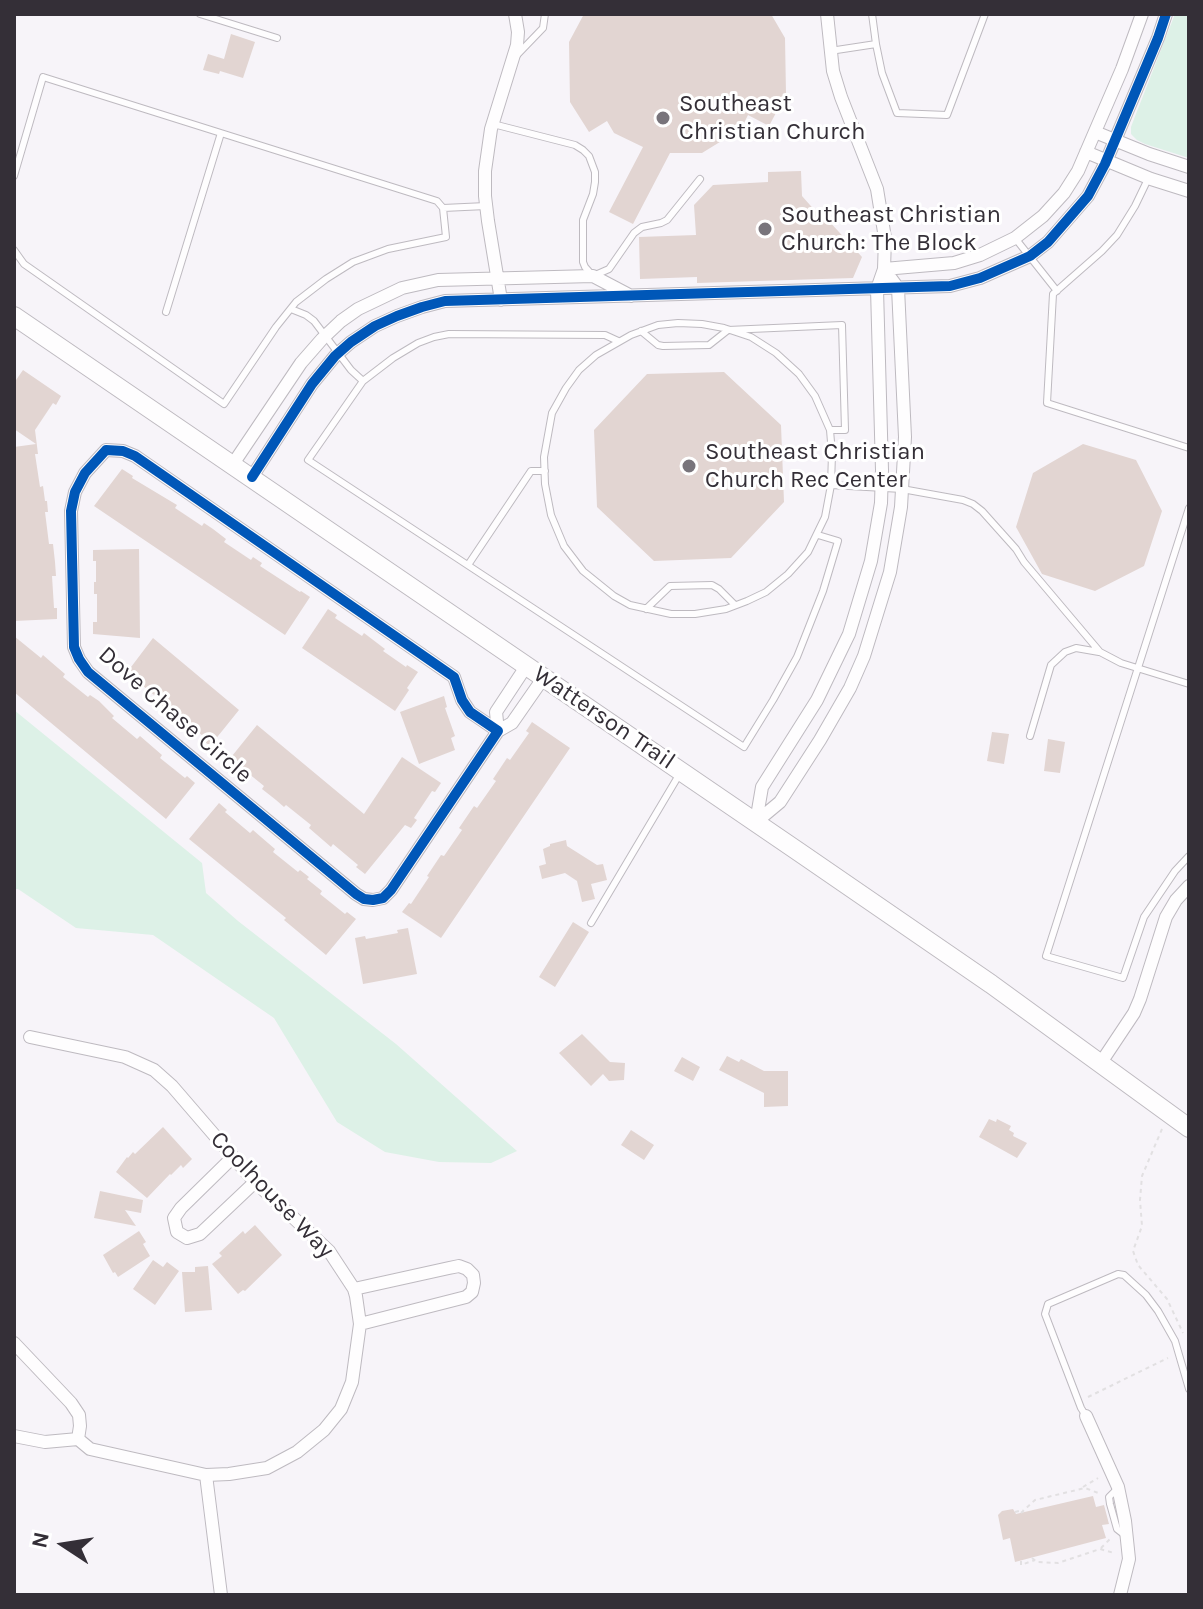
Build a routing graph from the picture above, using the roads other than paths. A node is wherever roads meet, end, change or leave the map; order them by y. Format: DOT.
graph roads {
  1 [pos="200,14"];
  2 [pos="515,14"];
  3 [pos="545,14"];
  4 [pos="817,14"];
  5 [pos="872,14"];
  6 [pos="985,14"];
  7 [pos="1142,14"];
  8 [pos="1166,14"];
  9 [pos="827,19"];
  10 [pos="277,38"];
  11 [pos="876,44"];
  12 [pos="830,51"];
  13 [pos="514,58"];
  14 [pos="493,124"];
  15 [pos="1095,132"];
  16 [pos="221,133"];
  17 [pos="1115,140"];
  18 [pos="1086,152"];
  19 [pos="1106,162"];
  20 [pos="1189,167"];
  21 [pos="14,176"];
  22 [pos="700,179"];
  23 [pos="1149,179"];
  24 [pos="1189,191"];
  25 [pos="486,206"];
  26 [pos="443,208"];
  27 [pos="1015,238"];
  28 [pos="14,250"];
  29 [pos="1030,256"];
  30 [pos="884,269"];
  31 [pos="593,276"];
  32 [pos="497,278"];
  33 [pos="898,288"];
  34 [pos="877,289"];
  35 [pos="1057,291"];
  36 [pos="632,296"];
  37 [pos="551,299"];
  38 [pos="501,300"];
  39 [pos="291,309"];
  40 [pos="166,312"];
  41 [pos="14,316"];
  42 [pos="728,330"];
  43 [pos="641,331"];
  44 [pos="326,335"];
  45 [pos="618,341"];
  46 [pos="338,353"];
  47 [pos="363,381"];
  48 [pos="830,430"];
  49 [pos="1189,448"];
  50 [pos="233,464"];
  51 [pos="545,471"];
  52 [pos="252,477"];
  53 [pos="831,485"];
  54 [pos="881,487"];
  55 [pos="902,489"];
  56 [pos="1189,508"];
  57 [pos="818,535"];
  58 [pos="468,565"];
  59 [pos="735,605"];
  60 [pos="646,609"];
  61 [pos="1100,652"];
  62 [pos="527,665"];
  63 [pos="1138,669"];
  64 [pos="544,677"];
  65 [pos="1189,684"];
  66 [pos="498,731"];
  67 [pos="1030,736"];
  68 [pos="681,771"];
  69 [pos="756,822"];
  70 [pos="1189,856"];
  71 [pos="1189,886"];
  72 [pos="591,923"];
  73 [pos="30,1037"];
  74 [pos="1100,1064"];
  75 [pos="1189,1128"];
  76 [pos="233,1157"];
  77 [pos="255,1182"];
  78 [pos="354,1289"];
  79 [pos="360,1324"];
  80 [pos="14,1343"];
  81 [pos="1189,1389"];
  82 [pos="1083,1412"];
  83 [pos="14,1436"];
  84 [pos="78,1439"];
  85 [pos="206,1475"];
  86 [pos="221,1595"];
  87 [pos="1120,1595"];
  1 -- 10 [label="lane"];
  2 -- 13 [label="street"];
  3 -- 13 [label="lane"];
  4 -- 9 [label="lane"];
  5 -- 11 [label="lane"];
  6 -- 11 [label="lane"];
  7 -- 15 [label="street"];
  8 -- 17 [label="street"];
  9 -- 12 [label="street"];
  11 -- 12 [label="lane"];
  12 -- 30 [label="street"];
  13 -- 14 [label="street"];
  14 -- 25 [label="street"];
  14 -- 31 [label="lane"];
  15 -- 17 [label="street"];
  15 -- 18 [label="street"];
  16 -- 21 [label="lane"];
  16 -- 26 [label="lane"];
  16 -- 40 [label="lane"];
  17 -- 19 [label="street"];
  17 -- 20 [label="street"];
  18 -- 19 [label="street"];
  18 -- 27 [label="street"];
  19 -- 23 [label="street"];
  19 -- 29 [label="street"];
  22 -- 31 [label="lane"];
  23 -- 24 [label="street"];
  23 -- 35 [label="lane"];
  25 -- 26 [label="lane"];
  25 -- 32 [label="street"];
  26 -- 39 [label="lane"];
  27 -- 29 [label="lane"];
  27 -- 30 [label="street"];
  28 -- 39 [label="lane"];
  29 -- 33 [label="street"];
  29 -- 35 [label="lane"];
  30 -- 33 [label="street"];
  30 -- 34 [label="street"];
  31 -- 32 [label="street"];
  31 -- 36 [label="street"];
  31 -- 37 [label="street"];
  32 -- 38 [label="street"];
  32 -- 44 [label="street"];
  33 -- 34 [label="street"];
  33 -- 55 [label="street"];
  34 -- 36 [label="street"];
  34 -- 54 [label="street"];
  35 -- 49 [label="lane"];
  36 -- 37 [label="street"];
  37 -- 38 [label="street"];
  38 -- 46 [label="street"];
  39 -- 44 [label="lane"];
  41 -- 50 [label="main road, Watterson Trail"];
  42 -- 43 [label="lane"];
  42 -- 43 [label="lane"];
  42 -- 48 [label="lane"];
  42 -- 48 [label="lane"];
  43 -- 45 [label="lane"];
  44 -- 46 [label="lane"];
  44 -- 50 [label="street"];
  45 -- 47 [label="lane"];
  45 -- 51 [label="lane"];
  46 -- 47 [label="lane"];
  46 -- 52 [label="street"];
  47 -- 58 [label="lane"];
  48 -- 53 [label="lane"];
  50 -- 52 [label="main road, Watterson Trail"];
  51 -- 58 [label="lane"];
  51 -- 60 [label="lane"];
  52 -- 62 [label="main road, Watterson Trail"];
  53 -- 54 [label="lane"];
  53 -- 57 [label="lane"];
  54 -- 55 [label="lane"];
  54 -- 69 [label="street"];
  55 -- 61 [label="lane"];
  55 -- 69 [label="street"];
  56 -- 63 [label="lane"];
  57 -- 58 [label="lane"];
  57 -- 59 [label="lane"];
  59 -- 60 [label="lane"];
  59 -- 60 [label="lane"];
  61 -- 63 [label="lane"];
  61 -- 67 [label="lane"];
  62 -- 64 [label="main road, Watterson Trail"];
  62 -- 66 [label="street, Dove Chase Circle"];
  63 -- 65 [label="lane"];
  63 -- 70 [label="lane"];
  64 -- 66 [label="street, Dove Chase Circle"];
  64 -- 68 [label="main road, Watterson Trail"];
  66 -- 66 [label="street, Dove Chase Circle"];
  68 -- 69 [label="main road, Watterson Trail"];
  68 -- 72 [label="lane"];
  69 -- 74 [label="main road, Watterson Trail"];
  71 -- 74 [label="street"];
  73 -- 76 [label="street, Coolhouse Way"];
  74 -- 75 [label="main road, Watterson Trail"];
  76 -- 77 [label="street, Coolhouse Way"];
  76 -- 77 [label="street"];
  77 -- 78 [label="street, Coolhouse Way"];
  78 -- 79 [label="street, Coolhouse Way"];
  78 -- 79 [label="street"];
  79 -- 85 [label="street, Coolhouse Way"];
  80 -- 84 [label="street"];
  81 -- 82 [label="lane"];
  82 -- 87 [label="street"];
  83 -- 84 [label="street, Coolhouse Way"];
  84 -- 85 [label="street, Coolhouse Way"];
  85 -- 86 [label="street"];
}
